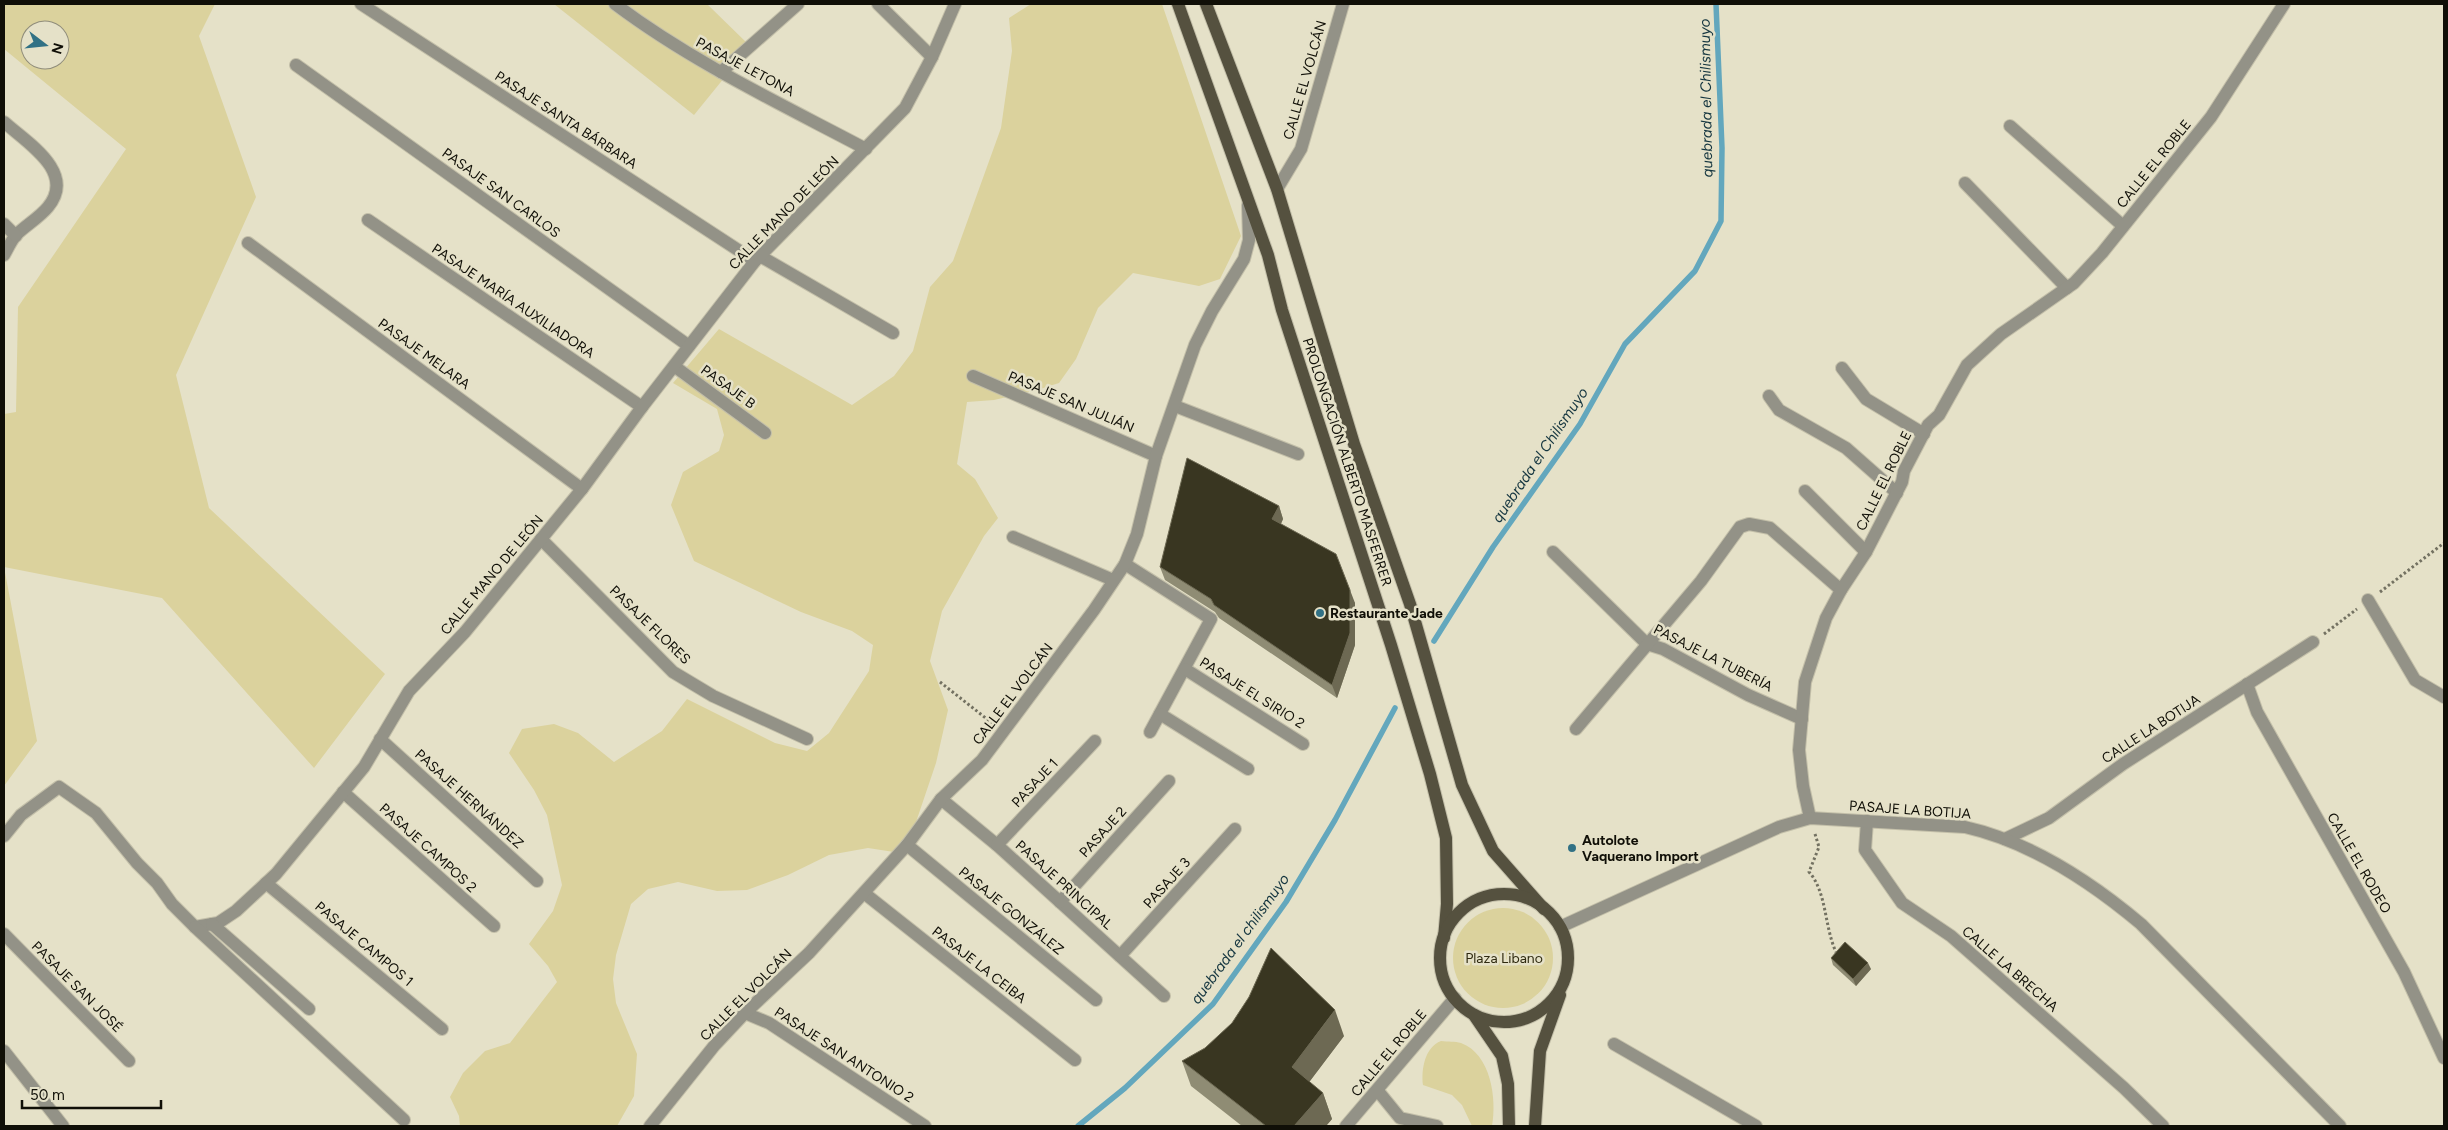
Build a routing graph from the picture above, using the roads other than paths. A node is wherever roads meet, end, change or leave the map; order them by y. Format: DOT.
graph roads {
  1 [pos="361,4"];
  2 [pos="615,4"];
  3 [pos="798,4"];
  4 [pos="878,4"];
  5 [pos="955,4"];
  6 [pos="1178,4"];
  7 [pos="1206,4"];
  8 [pos="1343,4"];
  9 [pos="2284,4"];
  10 [pos="932,57"];
  11 [pos="296,65"];
  12 [pos="721,72"];
  13 [pos="4,122"];
  14 [pos="2010,126"];
  15 [pos="866,149"];
  16 [pos="1965,183"];
  17 [pos="1277,189"];
  18 [pos="1248,194"];
  19 [pos="368,220"];
  20 [pos="4,224"];
  21 [pos="2123,226"];
  22 [pos="16,236"];
  23 [pos="248,243"];
  24 [pos="4,255"];
  25 [pos="758,259"];
  26 [pos="2067,288"];
  27 [pos="893,333"];
  28 [pos="689,346"];
  29 [pos="674,366"];
  30 [pos="1842,368"];
  31 [pos="973,376"];
  32 [pos="1769,396"];
  33 [pos="1175,406"];
  34 [pos="642,407"];
  35 [pos="765,433"];
  36 [pos="1924,434"];
  37 [pos="1298,454"];
  38 [pos="1156,456"];
  39 [pos="582,489"];
  40 [pos="1805,491"];
  41 [pos="1897,493"];
  42 [pos="1012,537"];
  43 [pos="541,539"];
  44 [pos="1553,552"];
  45 [pos="1866,552"];
  46 [pos="1125,564"];
  47 [pos="1113,580"];
  48 [pos="1841,590"];
  49 [pos="2368,600"];
  50 [pos="2313,642"];
  51 [pos="1647,644"];
  52 [pos="1185,669"];
  53 [pos="2247,684"];
  54 [pos="2444,697"];
  55 [pos="1160,714"];
  56 [pos="1802,719"];
  57 [pos="1576,729"];
  58 [pos="1150,732"];
  59 [pos="380,739"];
  60 [pos="807,739"];
  61 [pos="1095,740"];
  62 [pos="1304,744"];
  63 [pos="1248,769"];
  64 [pos="1169,781"];
  65 [pos="343,792"];
  66 [pos="941,799"];
  67 [pos="1810,818"];
  68 [pos="1867,821"];
  69 [pos="1235,829"];
  70 [pos="4,836"];
  71 [pos="2005,839"];
  72 [pos="908,845"];
  73 [pos="997,845"];
  74 [pos="537,881"];
  75 [pos="266,883"];
  76 [pos="864,893"];
  77 [pos="1060,902"];
  78 [pos="1544,908"];
  79 [pos="212,924"];
  80 [pos="494,926"];
  81 [pos="195,927"];
  82 [pos="1560,927"];
  83 [pos="4,934"];
  84 [pos="1444,938"];
  85 [pos="1120,956"];
  86 [pos="1565,976"];
  87 [pos="1164,996"];
  88 [pos="1455,998"];
  89 [pos="1096,1000"];
  90 [pos="309,1009"];
  91 [pos="745,1013"];
  92 [pos="1474,1014"];
  93 [pos="442,1029"];
  94 [pos="1614,1044"];
  95 [pos="4,1051"];
  96 [pos="2444,1058"];
  97 [pos="1075,1060"];
  98 [pos="129,1061"];
  99 [pos="1378,1091"];
  100 [pos="404,1120"];
  101 [pos="1399,1122"];
  102 [pos="1748,1124"];
  103 [pos="63,1126"];
  104 [pos="650,1126"];
  105 [pos="925,1126"];
  106 [pos="1346,1126"];
  107 [pos="1436,1126"];
  108 [pos="1509,1126"];
  109 [pos="1535,1126"];
  110 [pos="2163,1126"];
  111 [pos="2340,1126"];
  1 -- 25 [label="street, PASAJE SANTA BÁRBARA"];
  2 -- 12 [label="street, PASAJE LETONA"];
  3 -- 12 [label="street"];
  4 -- 10 [label="street"];
  5 -- 10 [label="street, CALLE MANO DE LEÓN"];
  6 -- 18 [label="main road, PROLONGACIÓN ALBERTO MASFERRER"];
  7 -- 17 [label="main road, PROLONGACIÓN ALBERTO MASFERRER"];
  8 -- 17 [label="street, CALLE EL VOLCÁN"];
  9 -- 21 [label="street, CALLE EL ROBLE"];
  10 -- 15 [label="street, CALLE MANO DE LEÓN"];
  11 -- 28 [label="street, PASAJE SAN CARLOS"];
  12 -- 15 [label="street, PASAJE LETONA"];
  13 -- 22 [label="street"];
  14 -- 21 [label="street"];
  15 -- 25 [label="street, CALLE MANO DE LEÓN"];
  16 -- 26 [label="street"];
  17 -- 78 [label="main road, PROLONGACIÓN ALBERTO MASFERRER"];
  18 -- 33 [label="street, CALLE EL VOLCÁN"];
  18 -- 84 [label="main road, PROLONGACIÓN ALBERTO MASFERRER"];
  19 -- 34 [label="street, PASAJE MARÍA AUXILIADORA"];
  20 -- 22 [label="street"];
  21 -- 26 [label="street, CALLE EL ROBLE"];
  22 -- 24 [label="street"];
  23 -- 39 [label="street, PASAJE MELARA"];
  25 -- 27 [label="street, PASAJE SANTA BÁRBARA"];
  25 -- 28 [label="street, CALLE MANO DE LEÓN"];
  26 -- 36 [label="street, CALLE EL ROBLE"];
  28 -- 29 [label="street, CALLE MANO DE LEÓN"];
  29 -- 34 [label="street, CALLE MANO DE LEÓN"];
  29 -- 35 [label="street, PASAJE B"];
  30 -- 36 [label="street"];
  31 -- 38 [label="street, PASAJE SAN JULIÁN"];
  32 -- 41 [label="street"];
  33 -- 37 [label="street"];
  33 -- 38 [label="street, CALLE EL VOLCÁN"];
  34 -- 39 [label="street, CALLE MANO DE LEÓN"];
  36 -- 41 [label="street, CALLE EL ROBLE"];
  38 -- 46 [label="street, CALLE EL VOLCÁN"];
  39 -- 43 [label="street, CALLE MANO DE LEÓN"];
  40 -- 45 [label="street"];
  41 -- 45 [label="street, CALLE EL ROBLE"];
  42 -- 47 [label="street"];
  43 -- 59 [label="street, CALLE MANO DE LEÓN"];
  43 -- 60 [label="street, PASAJE FLORES"];
  44 -- 51 [label="street, PASAJE LA TUBERÍA"];
  45 -- 48 [label="street, CALLE EL ROBLE"];
  46 -- 47 [label="street, CALLE EL VOLCÁN"];
  46 -- 52 [label="street"];
  47 -- 66 [label="street, CALLE EL VOLCÁN"];
  48 -- 51 [label="street"];
  48 -- 56 [label="street, CALLE EL ROBLE"];
  49 -- 54 [label="street"];
  50 -- 53 [label="street, CALLE LA BOTIJA"];
  51 -- 56 [label="street, PASAJE LA TUBERÍA"];
  51 -- 57 [label="street"];
  52 -- 55 [label="street"];
  52 -- 62 [label="street, PASAJE EL SIRIO 2"];
  53 -- 71 [label="street, CALLE LA BOTIJA"];
  53 -- 96 [label="street, CALLE EL RODEO"];
  55 -- 58 [label="street"];
  55 -- 63 [label="street"];
  56 -- 67 [label="street, CALLE EL ROBLE"];
  59 -- 65 [label="street, CALLE MANO DE LEÓN"];
  59 -- 74 [label="street, PASAJE HERNÁNDEZ"];
  61 -- 73 [label="street, PASAJE 1"];
  64 -- 77 [label="street, PASAJE 2"];
  65 -- 75 [label="street, CALLE MANO DE LEÓN"];
  65 -- 80 [label="street, PASAJE CAMPOS 2"];
  66 -- 72 [label="street, CALLE EL VOLCÁN"];
  66 -- 73 [label="street, PASAJE PRINCIPAL"];
  67 -- 68 [label="street, PASAJE LA BOTIJA"];
  67 -- 82 [label="street"];
  68 -- 71 [label="street, PASAJE LA BOTIJA"];
  68 -- 110 [label="street, CALLE LA BRECHA"];
  69 -- 85 [label="street, PASAJE 3"];
  70 -- 81 [label="street"];
  71 -- 111 [label="street, PASAJE LA BOTIJA"];
  72 -- 76 [label="street, CALLE EL VOLCÁN"];
  72 -- 89 [label="street, PASAJE GONZÁLEZ"];
  73 -- 77 [label="street, PASAJE PRINCIPAL"];
  75 -- 79 [label="street, CALLE MANO DE LEÓN"];
  75 -- 93 [label="street, PASAJE CAMPOS 1"];
  76 -- 91 [label="street, CALLE EL VOLCÁN"];
  76 -- 97 [label="street, PASAJE LA CEIBA"];
  77 -- 85 [label="street, PASAJE PRINCIPAL"];
  78 -- 82 [label="main road"];
  78 -- 84 [label="main road"];
  79 -- 81 [label="street, CALLE MANO DE LEÓN"];
  79 -- 90 [label="street"];
  81 -- 100 [label="street"];
  82 -- 86 [label="main road"];
  83 -- 98 [label="street, PASAJE SAN JOSÉ"];
  84 -- 88 [label="main road"];
  85 -- 87 [label="street, PASAJE PRINCIPAL"];
  86 -- 92 [label="main road"];
  86 -- 109 [label="main road"];
  88 -- 92 [label="main road"];
  88 -- 99 [label="street, CALLE EL ROBLE"];
  91 -- 104 [label="street, CALLE EL VOLCÁN"];
  91 -- 105 [label="street, PASAJE SAN ANTONIO 2"];
  92 -- 108 [label="main road"];
  94 -- 102 [label="street"];
  95 -- 103 [label="street"];
  99 -- 101 [label="street"];
  99 -- 106 [label="street, CALLE EL ROBLE"];
  101 -- 107 [label="street"];
}
